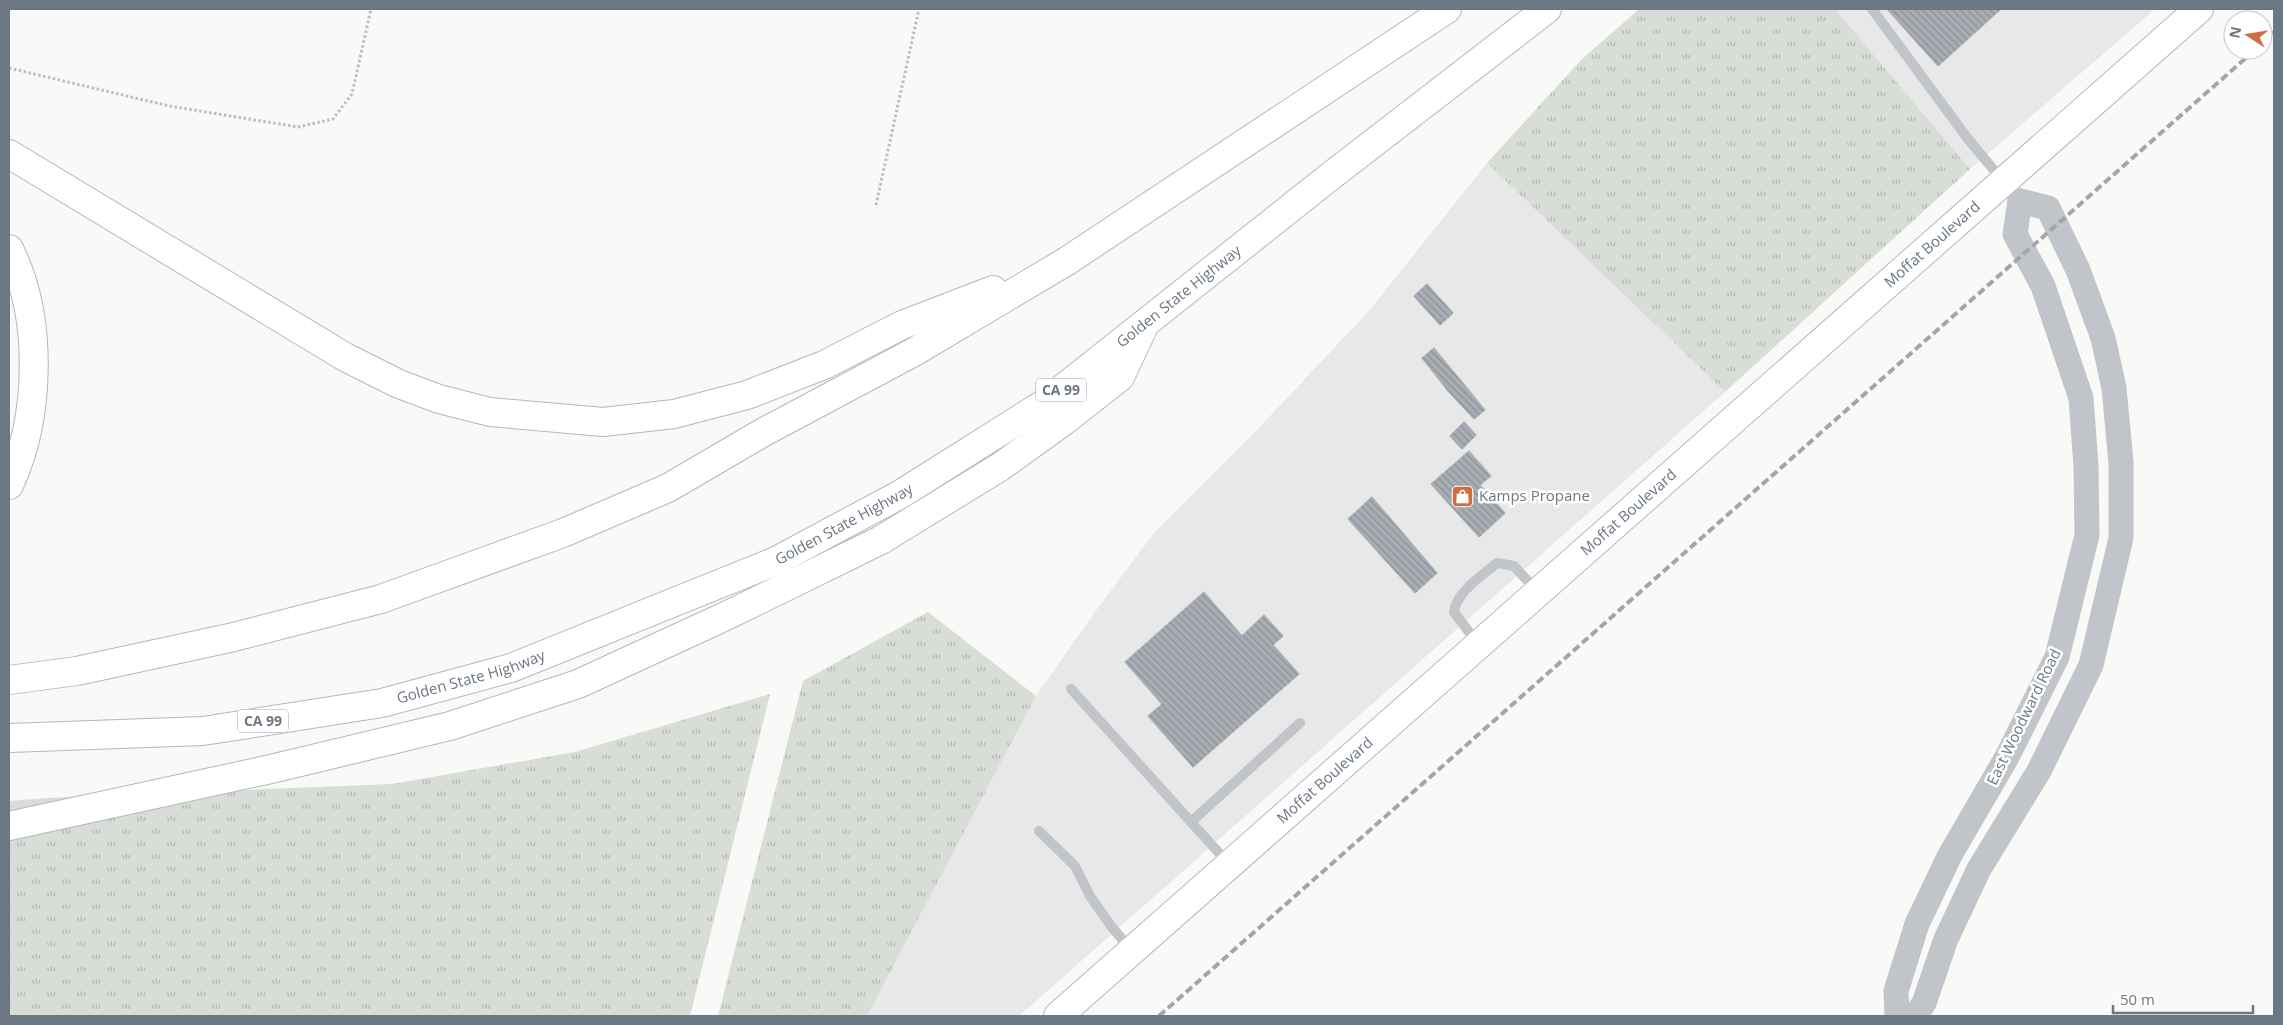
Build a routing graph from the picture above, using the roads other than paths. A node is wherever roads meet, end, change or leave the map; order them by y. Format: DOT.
graph roads {
  1 [pos="1447,9"];
  2 [pos="1547,9"];
  3 [pos="1872,9"];
  4 [pos="2199,9"];
  5 [pos="9,154"];
  6 [pos="2012,192"];
  7 [pos="9,249"];
  8 [pos="1067,261"];
  9 [pos="1145,323"];
  10 [pos="9,484"];
  11 [pos="1538,592"];
  12 [pos="1478,645"];
  13 [pos="9,680"];
  14 [pos="1071,689"];
  15 [pos="1300,723"];
  16 [pos="9,738"];
  17 [pos="1191,822"];
  18 [pos="9,826"];
  19 [pos="1039,831"];
  20 [pos="1230,865"];
  21 [pos="1132,951"];
  22 [pos="1058,1016"];
  23 [pos="1897,1016"];
  24 [pos="1915,1016"];
  1 -- 8 [label="main road"];
  2 -- 9 [label="main road, Golden State Highway / CA 99"];
  3 -- 6 [label="lane"];
  4 -- 6 [label="main road, Moffat Boulevard"];
  5 -- 8 [label="main road"];
  6 -- 11 [label="main road, Moffat Boulevard"];
  6 -- 23 [label="street, East Woodward Road"];
  6 -- 24 [label="street"];
  7 -- 10 [label="main road"];
  8 -- 13 [label="main road"];
  9 -- 16 [label="main road, Golden State Highway / CA 99"];
  9 -- 18 [label="main road"];
  11 -- 12 [label="main road, Moffat Boulevard"];
  11 -- 12 [label="lane"];
  12 -- 20 [label="main road, Moffat Boulevard"];
  14 -- 17 [label="lane"];
  15 -- 17 [label="lane"];
  17 -- 20 [label="lane"];
  19 -- 21 [label="lane"];
  20 -- 21 [label="main road, Moffat Boulevard"];
  21 -- 22 [label="main road, Moffat Boulevard"];
}
